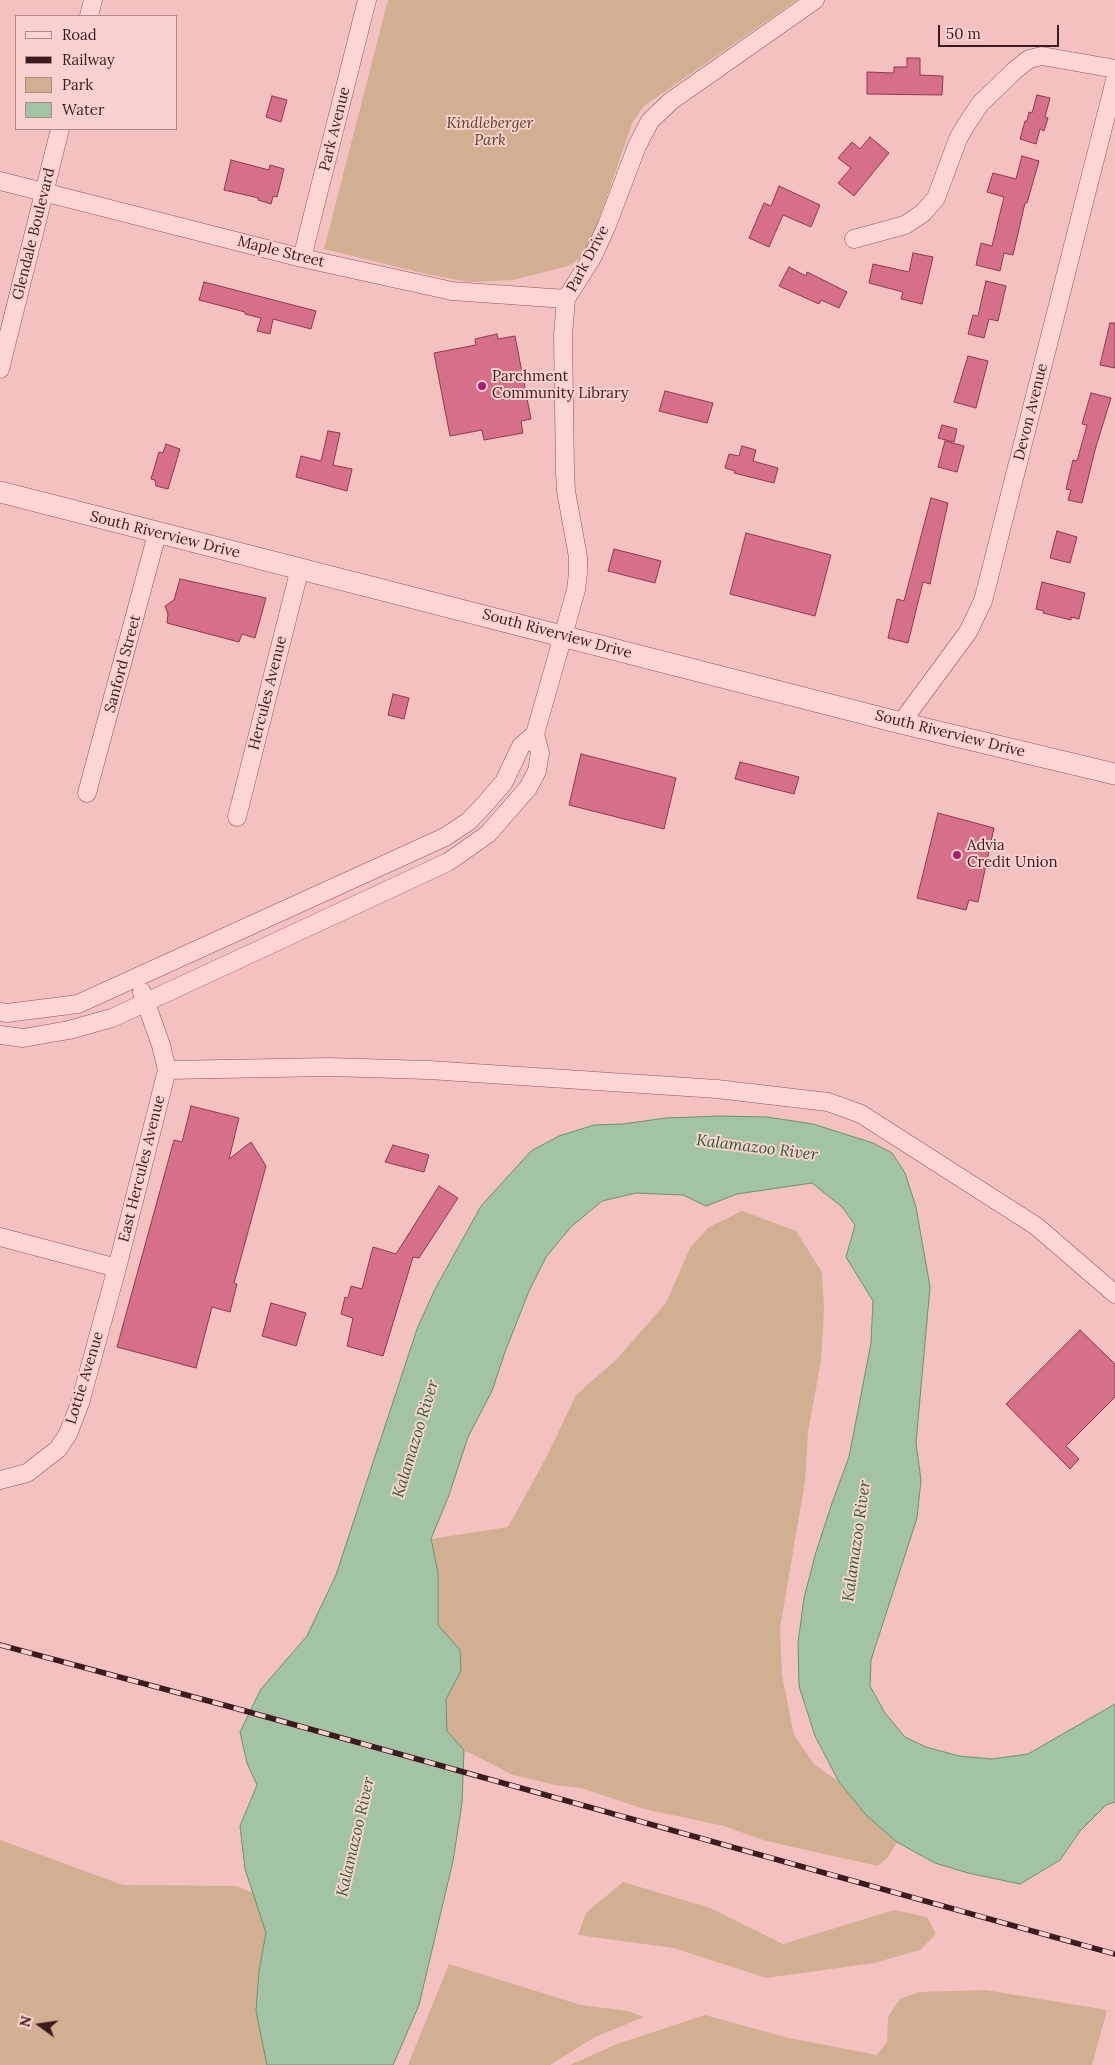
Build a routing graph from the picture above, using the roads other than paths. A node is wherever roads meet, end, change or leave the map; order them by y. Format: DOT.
graph roads {
  1 [pos="93,0"];
  2 [pos="367,0"];
  3 [pos="815,0"];
  4 [pos="89,15"];
  5 [pos="1115,69"];
  6 [pos="1115,80"];
  7 [pos="60,130"];
  8 [pos="0,181"];
  9 [pos="44,192"];
  10 [pos="854,238"];
  11 [pos="302,258"];
  12 [pos="566,299"];
  13 [pos="0,369"];
  14 [pos="0,492"];
  15 [pos="157,534"];
  16 [pos="300,568"];
  17 [pos="562,636"];
  18 [pos="901,723"];
  19 [pos="535,734"];
  20 [pos="1115,774"];
  21 [pos="87,793"];
  22 [pos="237,817"];
  23 [pos="137,978"];
  24 [pos="145,1002"];
  25 [pos="0,1012"];
  26 [pos="0,1035"];
  27 [pos="167,1070"];
  28 [pos="0,1237"];
  29 [pos="117,1268"];
  30 [pos="1115,1294"];
  31 [pos="0,1480"];
  1 -- 4 [label="street"];
  2 -- 11 [label="street, Park Avenue"];
  3 -- 12 [label="street, Park Drive"];
  5 -- 10 [label="street"];
  6 -- 18 [label="street, Devon Avenue"];
  7 -- 9 [label="street, Glendale Boulevard"];
  8 -- 9 [label="street, Maple Street"];
  9 -- 11 [label="street, Maple Street"];
  9 -- 13 [label="street, Glendale Boulevard"];
  11 -- 12 [label="street, Maple Street"];
  12 -- 17 [label="street, Park Drive"];
  14 -- 15 [label="street, South Riverview Drive"];
  15 -- 16 [label="street, South Riverview Drive"];
  15 -- 21 [label="street, Sanford Street"];
  16 -- 17 [label="street, South Riverview Drive"];
  16 -- 22 [label="street, Hercules Avenue"];
  17 -- 18 [label="street, South Riverview Drive"];
  17 -- 19 [label="street, Park Drive"];
  18 -- 20 [label="street, South Riverview Drive"];
  19 -- 23 [label="street"];
  19 -- 24 [label="street"];
  23 -- 24 [label="street"];
  23 -- 25 [label="street"];
  24 -- 26 [label="street"];
  24 -- 27 [label="street"];
  27 -- 29 [label="street, East Hercules Avenue"];
  27 -- 30 [label="street"];
  28 -- 29 [label="street"];
  29 -- 31 [label="street, Lottie Avenue"];
}
